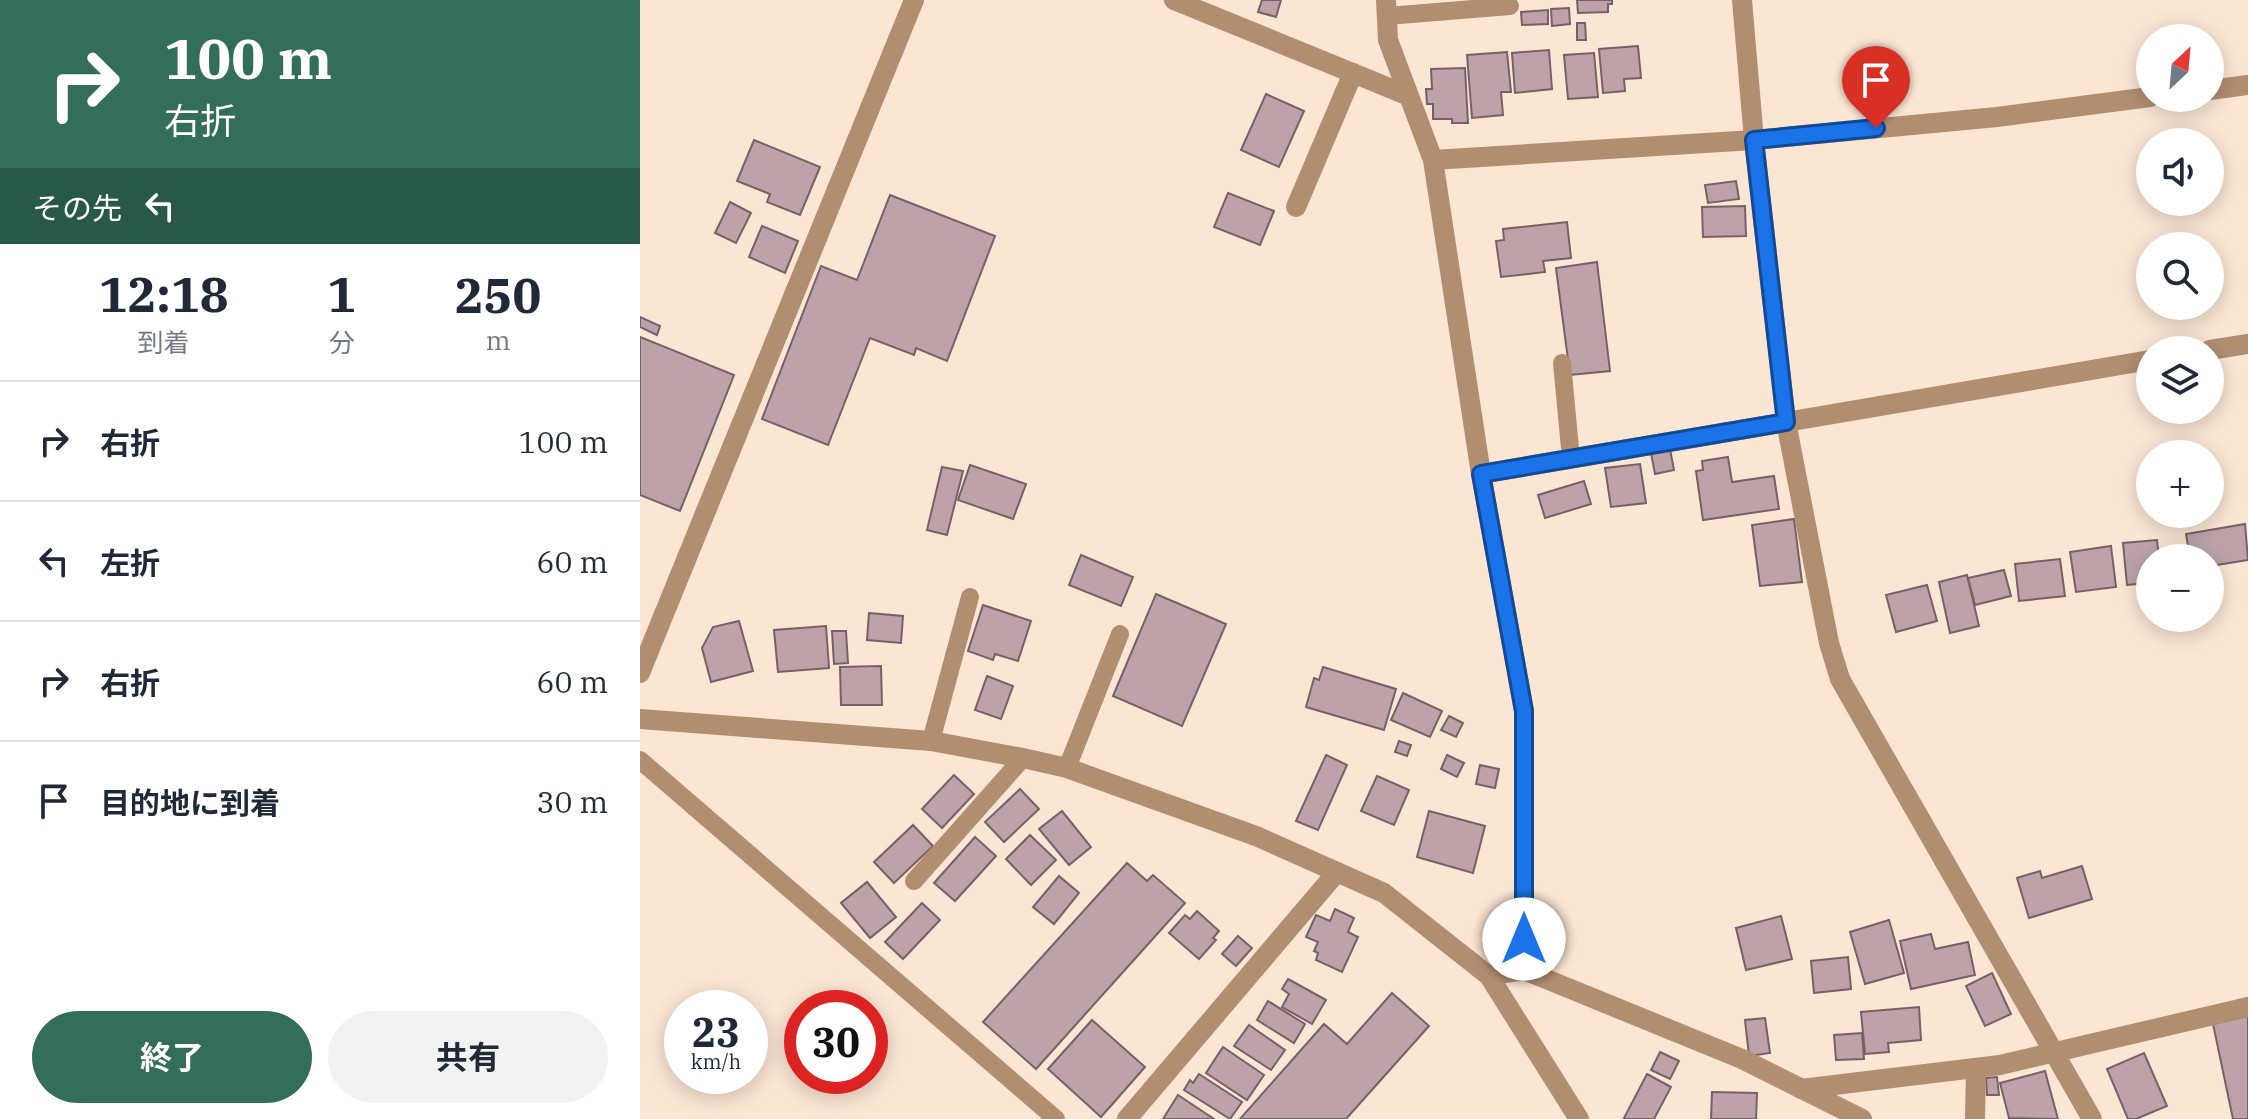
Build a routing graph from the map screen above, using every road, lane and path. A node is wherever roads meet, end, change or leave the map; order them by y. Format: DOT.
graph roads {
  1 [pos="914,0"];
  2 [pos="1174,0"];
  3 [pos="1742,0"];
  4 [pos="1510,6"];
  5 [pos="1387,8"];
  6 [pos="1353,73"];
  7 [pos="2248,85"];
  8 [pos="2224,88"];
  9 [pos="1409,96"];
  10 [pos="2136,99"];
  11 [pos="1754,140"];
  12 [pos="1433,160"];
  13 [pos="1296,207"];
  14 [pos="2248,344"];
  15 [pos="2224,348"];
  16 [pos="2136,362"];
  17 [pos="1562,363"];
  18 [pos="1786,422"];
  19 [pos="1571,459"];
  20 [pos="1481,474"];
  21 [pos="970,597"];
  22 [pos="1120,634"];
  23 [pos="640,673"];
  24 [pos="640,719"];
  25 [pos="931,741"];
  26 [pos="1023,758"];
  27 [pos="640,760"];
  28 [pos="1067,768"];
  29 [pos="1337,872"];
  30 [pos="914,881"];
  31 [pos="1524,970"];
  32 [pos="1489,976"];
  33 [pos="2248,1007"];
  34 [pos="2053,1052"];
  35 [pos="1976,1068"];
  36 [pos="1801,1089"];
  37 [pos="1851,1116"];
  38 [pos="1056,1119"];
  39 [pos="1127,1119"];
  40 [pos="1579,1119"];
  41 [pos="1975,1119"];
  42 [pos="2092,1119"];
  1 -- 23 [label="street"];
  2 -- 6 [label="street"];
  3 -- 11 [label="street"];
  4 -- 5 [label="lane"];
  5 -- 9 [label="street"];
  6 -- 9 [label="street"];
  6 -- 13 [label="street"];
  7 -- 8 [label="street"];
  9 -- 12 [label="street"];
  10 -- 11 [label="street"];
  11 -- 12 [label="street"];
  11 -- 18 [label="street"];
  12 -- 20 [label="street"];
  14 -- 15 [label="street"];
  16 -- 18 [label="street"];
  17 -- 19 [label="lane"];
  18 -- 19 [label="street"];
  18 -- 34 [label="street"];
  19 -- 20 [label="street"];
  20 -- 31 [label="street"];
  21 -- 25 [label="lane"];
  22 -- 28 [label="lane"];
  24 -- 25 [label="street"];
  25 -- 26 [label="street"];
  26 -- 28 [label="street"];
  26 -- 30 [label="lane"];
  27 -- 38 [label="lane"];
  28 -- 29 [label="street"];
  29 -- 32 [label="street"];
  29 -- 39 [label="street"];
  31 -- 32 [label="street"];
  31 -- 36 [label="street"];
  32 -- 40 [label="street"];
  33 -- 34 [label="street"];
  34 -- 35 [label="street"];
  34 -- 42 [label="street"];
  35 -- 36 [label="street"];
  35 -- 41 [label="street"];
  36 -- 37 [label="street"];
}
